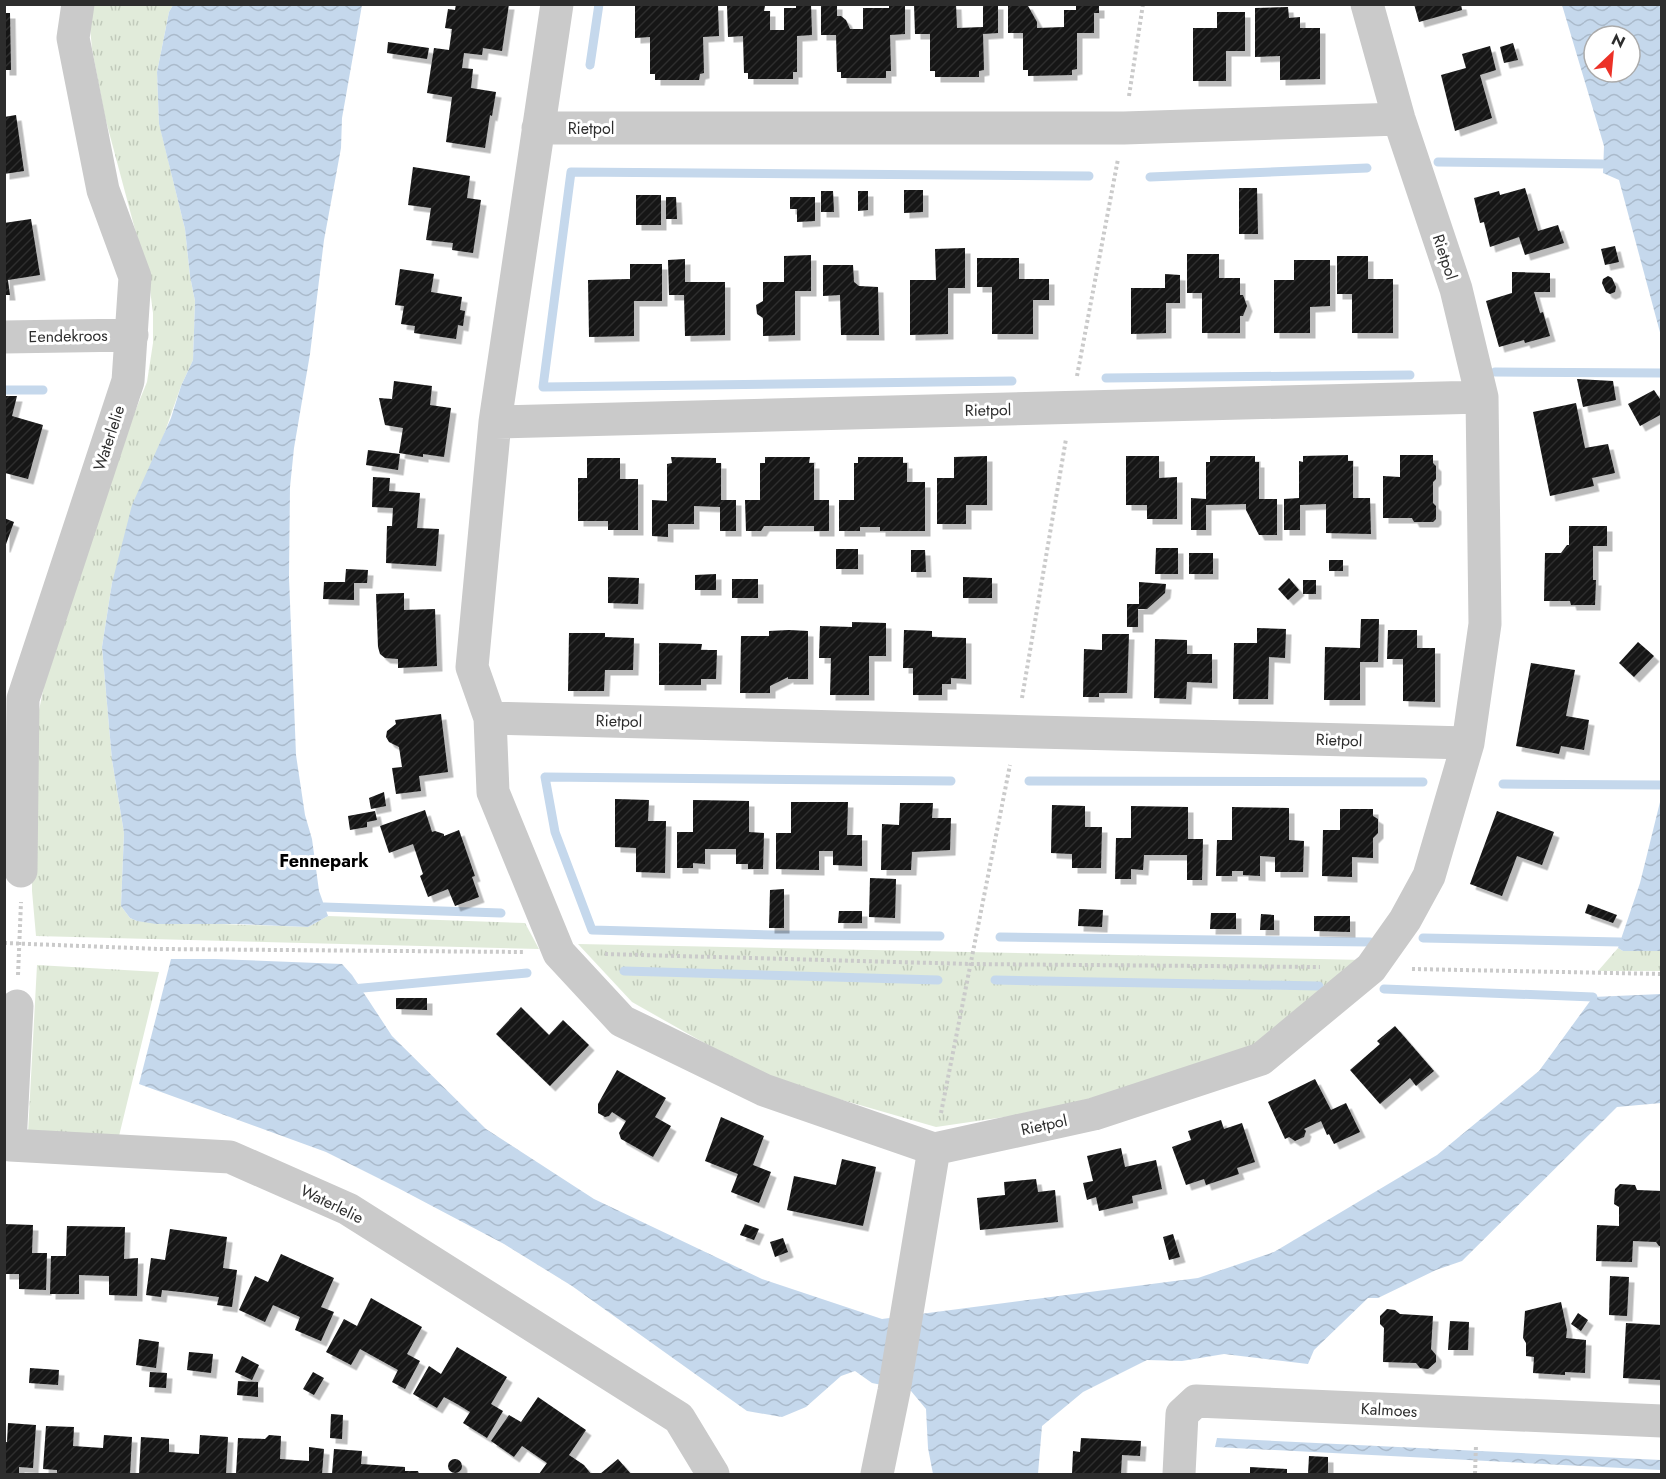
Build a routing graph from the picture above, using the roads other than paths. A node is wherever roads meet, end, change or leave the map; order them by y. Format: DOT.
graph roads {
  1 [pos="78,4"];
  2 [pos="557,4"];
  3 [pos="1367,4"];
  4 [pos="1399,119"];
  5 [pos="538,128"];
  6 [pos="132,335"];
  7 [pos="4,337"];
  8 [pos="1482,397"];
  9 [pos="495,422"];
  10 [pos="14,699"];
  11 [pos="490,718"];
  12 [pos="1468,743"];
  13 [pos="21,871"];
  14 [pos="17,1006"];
  15 [pos="7,1145"];
  16 [pos="934,1149"];
  17 [pos="1662,1421"];
  18 [pos="713,1474"];
  19 [pos="877,1474"];
  20 [pos="1179,1474"];
  1 -- 6 [label="street, Waterlelie"];
  2 -- 5 [label="street"];
  3 -- 4 [label="street, Rietpol"];
  4 -- 5 [label="street, Rietpol"];
  4 -- 8 [label="street, Rietpol"];
  5 -- 9 [label="street"];
  6 -- 7 [label="street, Eendekroos"];
  6 -- 10 [label="street, Waterlelie"];
  8 -- 9 [label="street, Rietpol"];
  8 -- 12 [label="street, Rietpol"];
  9 -- 11 [label="street"];
  10 -- 13 [label="street, Waterlelie"];
  11 -- 12 [label="street, Rietpol"];
  11 -- 16 [label="street"];
  12 -- 16 [label="street, Rietpol"];
  14 -- 15 [label="street, Waterlelie"];
  15 -- 18 [label="street, Waterlelie"];
  16 -- 19 [label="street"];
  17 -- 20 [label="street, Kalmoes"];
}
